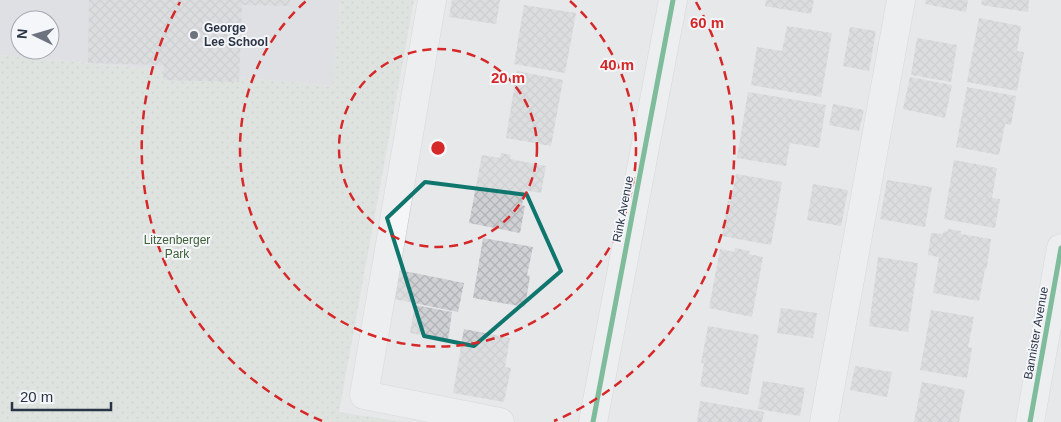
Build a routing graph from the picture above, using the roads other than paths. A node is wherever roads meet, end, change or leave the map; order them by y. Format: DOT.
graph roads {
  1 [pos="432,0"];
  2 [pos="673,0"];
  3 [pos="900,0"];
  4 [pos="1061,248"];
  5 [pos="1052,348"];
  6 [pos="500,422"];
  7 [pos="593,422"];
  8 [pos="824,422"];
  9 [pos="1030,422"];
  1 -- 6 [label="street"];
  2 -- 7 [label="street, Rink Avenue"];
  3 -- 8 [label="street"];
  4 -- 5 [label="street, Bannister Avenue"];
  5 -- 9 [label="street, Bannister Avenue"];
}
